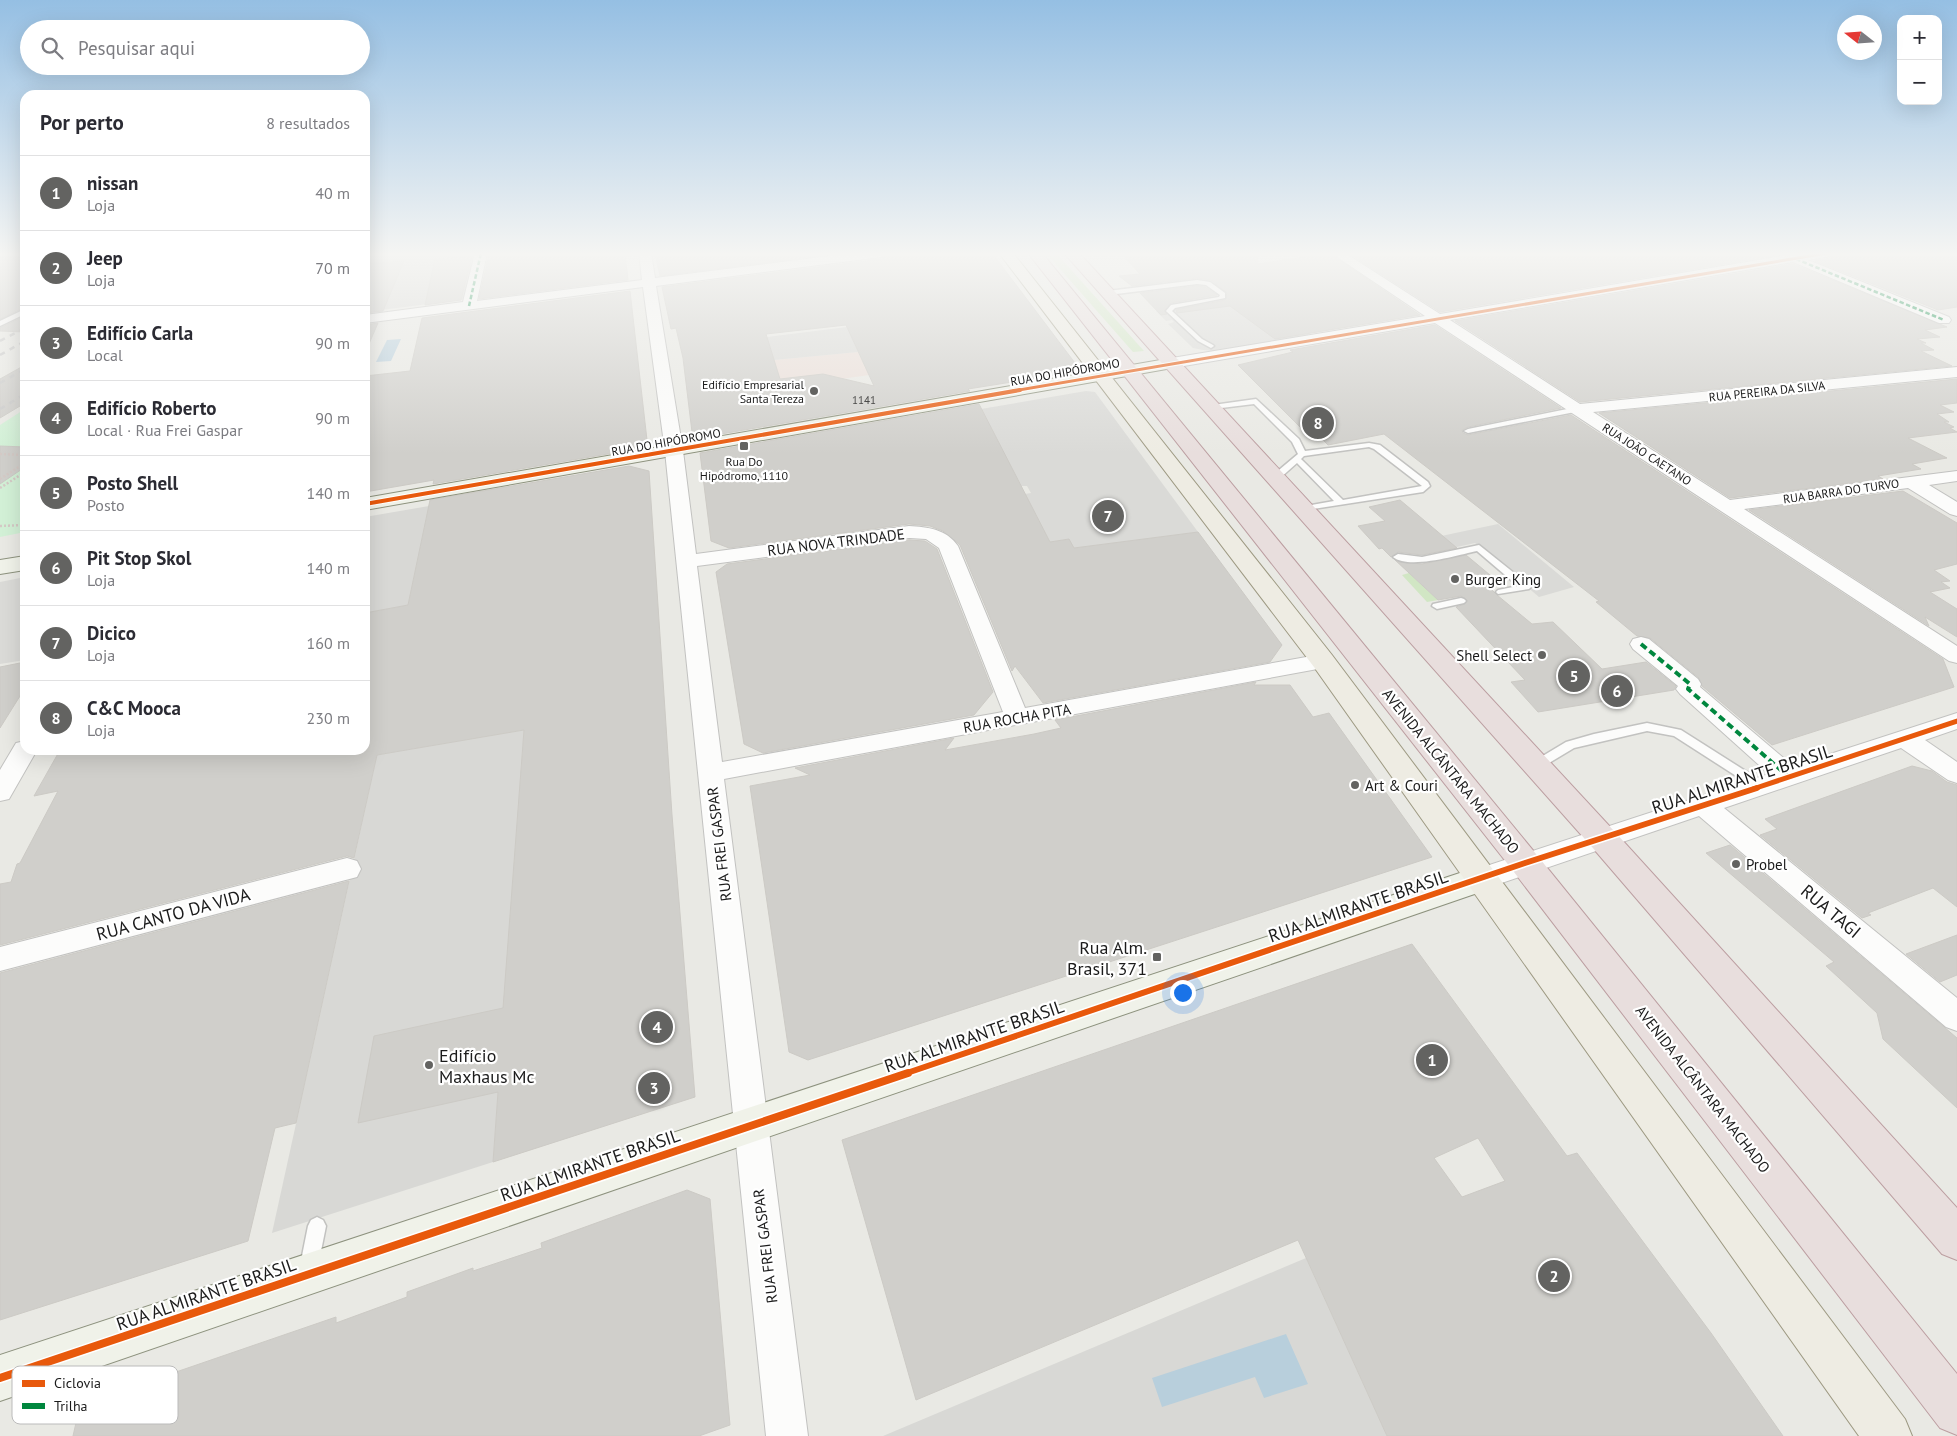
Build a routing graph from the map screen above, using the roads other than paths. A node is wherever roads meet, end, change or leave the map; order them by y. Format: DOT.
graph roads {
  1 [pos="655,320"];
  2 [pos="1059,320"];
  3 [pos="1090,320"];
  4 [pos="1133,320"];
  5 [pos="1178,320"];
  6 [pos="1424,320"];
  7 [pos="1439,320"];
  8 [pos="1211,346"];
  9 [pos="1172,363"];
  10 [pos="1131,371"];
  11 [pos="1957,372"];
  12 [pos="1103,376"];
  13 [pos="1213,407"];
  14 [pos="1577,409"];
  15 [pos="1468,431"];
  16 [pos="674,451"];
  17 [pos="1300,457"];
  18 [pos="1957,476"];
  19 [pos="1276,477"];
  20 [pos="1911,482"];
  21 [pos="1340,502"];
  22 [pos="370,503"];
  23 [pos="1726,506"];
  24 [pos="1303,508"];
  25 [pos="1957,510"];
  26 [pos="1398,556"];
  27 [pos="686,561"];
  28 [pos="20,563"];
  29 [pos="0,567"];
  30 [pos="1501,592"];
  31 [pos="1461,601"];
  32 [pos="1437,606"];
  33 [pos="1641,644"];
  34 [pos="1957,656"];
  35 [pos="1323,661"];
  36 [pos="1017,718"];
  37 [pos="1957,721"];
  38 [pos="1905,739"];
  39 [pos="22,755"];
  40 [pos="1535,766"];
  41 [pos="710,773"];
  42 [pos="1957,774"];
  43 [pos="1790,778"];
  44 [pos="1762,787"];
  45 [pos="0,792"];
  46 [pos="1704,806"];
  47 [pos="1603,839"];
  48 [pos="1525,863"];
  49 [pos="347,869"];
  50 [pos="1481,879"];
  51 [pos="0,959"];
  52 [pos="1957,1017"];
  53 [pos="751,1126"];
  54 [pos="318,1226"];
  55 [pos="1957,1239"];
  56 [pos="306,1275"];
  57 [pos="36,1366"];
  58 [pos="12,1374"];
  59 [pos="0,1378"];
  60 [pos="1957,1411"];
  61 [pos="787,1436"];
  62 [pos="1888,1436"];
  1 -- 16 [label="street, RUA FREI GASPAR"];
  2 -- 12 [label="main road"];
  3 -- 10 [label="highway, AVENIDA ALCÂNTARA MACHADO"];
  4 -- 9 [label="highway"];
  5 -- 8 [label="lane"];
  6 -- 9 [label="street, RUA DO HIPÓDROMO"];
  7 -- 14 [label="street, RUA JOÃO CAETANO"];
  9 -- 10 [label="street, RUA DO HIPÓDROMO"];
  9 -- 13 [label="highway"];
  10 -- 12 [label="street, RUA DO HIPÓDROMO"];
  10 -- 48 [label="highway, AVENIDA ALCÂNTARA MACHADO"];
  11 -- 14 [label="street, RUA PEREIRA DA SILVA"];
  12 -- 16 [label="street, RUA DO HIPÓDROMO"];
  12 -- 35 [label="main road"];
  13 -- 17 [label="lane"];
  13 -- 19 [label="highway"];
  14 -- 15 [label="lane"];
  14 -- 23 [label="street, RUA JOÃO CAETANO"];
  16 -- 22 [label="street, RUA DO HIPÓDROMO"];
  16 -- 27 [label="street, RUA FREI GASPAR"];
  17 -- 19 [label="lane"];
  17 -- 21 [label="lane"];
  17 -- 21 [label="lane"];
  18 -- 20 [label="street, RUA BARRA DO TURVO"];
  19 -- 24 [label="highway"];
  20 -- 23 [label="street, RUA BARRA DO TURVO"];
  20 -- 25 [label="street"];
  21 -- 24 [label="lane"];
  23 -- 34 [label="street, RUA JOÃO CAETANO"];
  24 -- 40 [label="highway"];
  26 -- 30 [label="lane"];
  27 -- 36 [label="street, RUA NOVA TRINDADE"];
  27 -- 41 [label="street, RUA FREI GASPAR"];
  28 -- 29 [label="street"];
  31 -- 32 [label="lane"];
  33 -- 43 [label="street"];
  35 -- 36 [label="street, RUA ROCHA PITA"];
  35 -- 50 [label="main road"];
  36 -- 41 [label="street, RUA ROCHA PITA"];
  37 -- 38 [label="street, RUA ALMIRANTE BRASIL"];
  38 -- 42 [label="street"];
  38 -- 43 [label="street, RUA ALMIRANTE BRASIL"];
  39 -- 45 [label="street"];
  40 -- 44 [label="lane"];
  40 -- 47 [label="highway"];
  41 -- 53 [label="street, RUA FREI GASPAR"];
  43 -- 44 [label="street, RUA ALMIRANTE BRASIL"];
  44 -- 46 [label="street, RUA ALMIRANTE BRASIL"];
  46 -- 47 [label="street, RUA ALMIRANTE BRASIL"];
  46 -- 52 [label="street, RUA TAGI"];
  47 -- 48 [label="street, RUA ALMIRANTE BRASIL"];
  47 -- 55 [label="highway"];
  48 -- 50 [label="street, RUA ALMIRANTE BRASIL"];
  48 -- 60 [label="highway, AVENIDA ALCÂNTARA MACHADO"];
  49 -- 51 [label="street, RUA CANTO DA VIDA"];
  50 -- 53 [label="street, RUA ALMIRANTE BRASIL"];
  50 -- 62 [label="main road"];
  53 -- 56 [label="street, RUA ALMIRANTE BRASIL"];
  53 -- 61 [label="street, RUA FREI GASPAR"];
  54 -- 56 [label="lane"];
  56 -- 57 [label="street, RUA ALMIRANTE BRASIL"];
  58 -- 59 [label="street, RUA ALMIRANTE BRASIL"];
}
